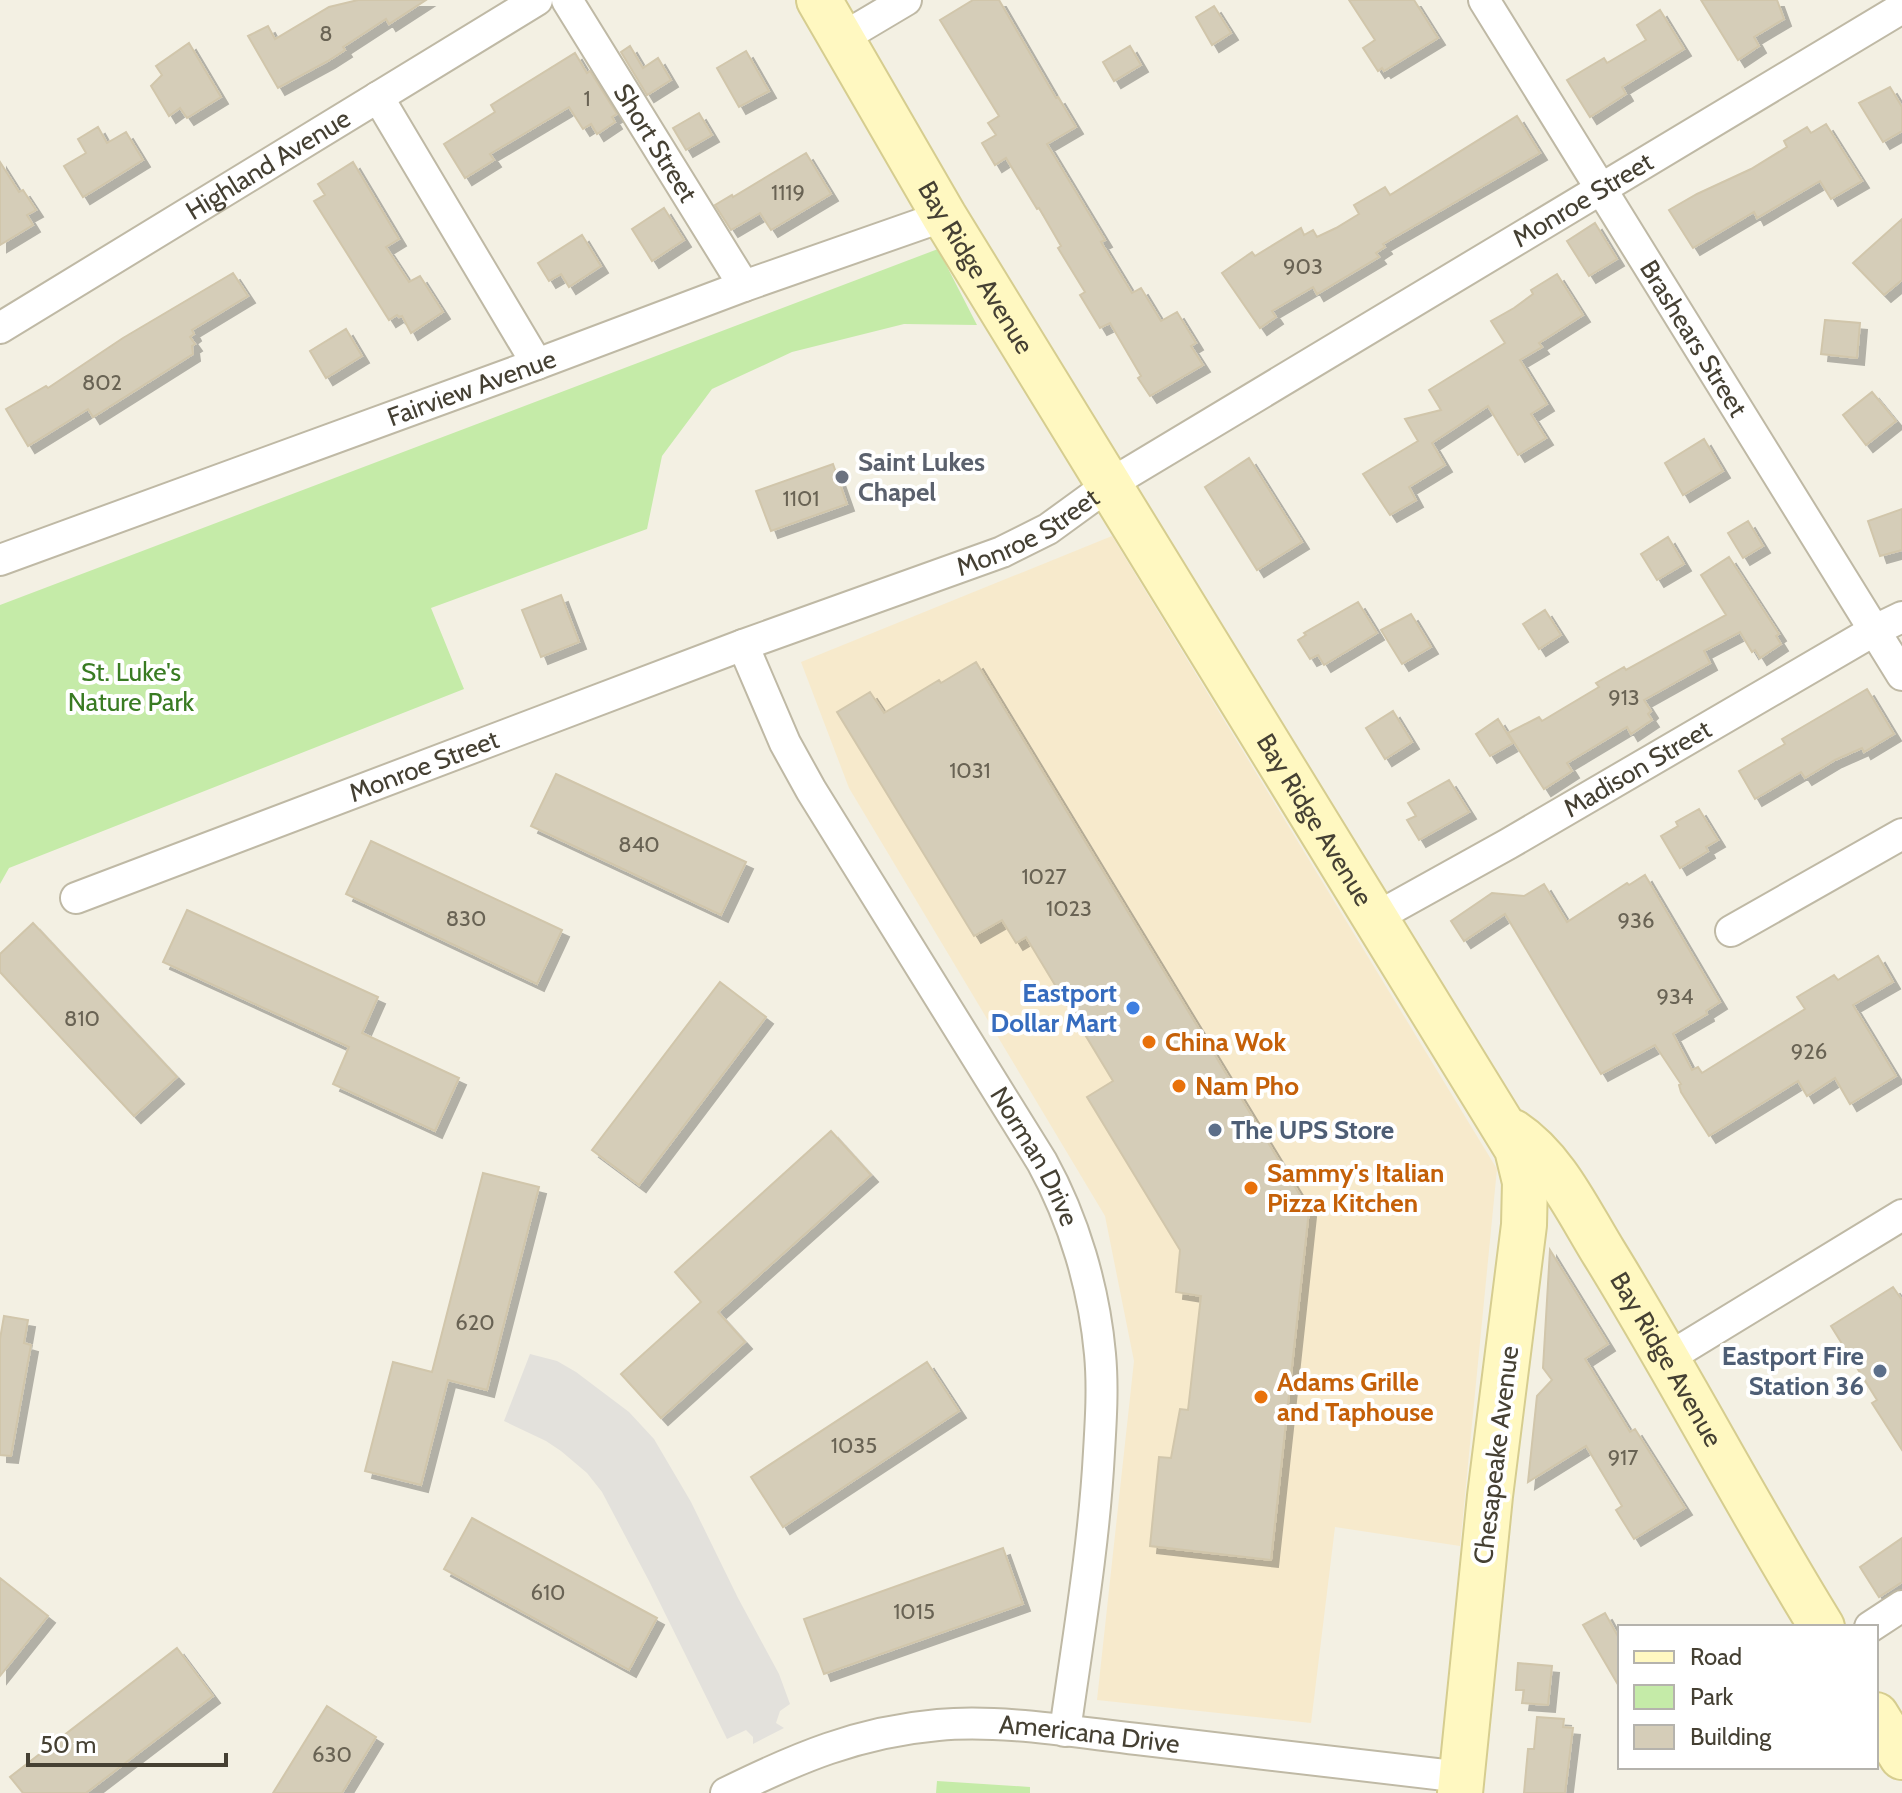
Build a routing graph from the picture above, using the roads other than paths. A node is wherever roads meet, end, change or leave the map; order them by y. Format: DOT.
graph roads {
  1 [pos="537,0"];
  2 [pos="567,0"];
  3 [pos="819,0"];
  4 [pos="906,0"];
  5 [pos="1484,0"];
  6 [pos="1902,8"];
  7 [pos="842,38"];
  8 [pos="378,97"];
  9 [pos="1600,188"];
  10 [pos="944,216"];
  11 [pos="744,286"];
  12 [pos="0,328"];
  13 [pos="537,364"];
  14 [pos="1110,484"];
  15 [pos="2,553"];
  16 [pos="1902,617"];
  17 [pos="1875,630"];
  18 [pos="743,645"];
  19 [pos="1902,675"];
  20 [pos="1902,834"];
  21 [pos="76,898"];
  22 [pos="1373,919"];
  23 [pos="1731,931"];
  24 [pos="1499,1123"];
  25 [pos="1902,1215"];
  26 [pos="1524,1225"];
  27 [pos="1630,1295"];
  28 [pos="1666,1359"];
  29 [pos="1902,1606"];
  30 [pos="1821,1625"];
  31 [pos="1873,1625"];
  32 [pos="1878,1718"];
  33 [pos="1065,1731"];
  34 [pos="1902,1757"];
  35 [pos="1461,1785"];
  36 [pos="726,1793"];
  1 -- 8 [label="street, Highland Avenue"];
  2 -- 11 [label="street, Short Street"];
  3 -- 7 [label="main road, Bay Ridge Avenue"];
  4 -- 7 [label="street"];
  5 -- 9 [label="street, Brashears Street"];
  6 -- 9 [label="street, Monroe Street"];
  7 -- 10 [label="main road, Bay Ridge Avenue"];
  8 -- 12 [label="street, Highland Avenue"];
  8 -- 13 [label="street"];
  9 -- 14 [label="street, Monroe Street"];
  9 -- 17 [label="street, Brashears Street"];
  10 -- 11 [label="street, Fairview Avenue"];
  10 -- 14 [label="main road, Bay Ridge Avenue"];
  11 -- 13 [label="street, Fairview Avenue"];
  13 -- 15 [label="street, Fairview Avenue"];
  14 -- 18 [label="street, Monroe Street"];
  14 -- 22 [label="main road, Bay Ridge Avenue"];
  16 -- 17 [label="street, Madison Street"];
  17 -- 19 [label="street, Brashears Street"];
  17 -- 22 [label="street, Madison Street"];
  18 -- 21 [label="street, Monroe Street"];
  18 -- 33 [label="street, Norman Drive"];
  20 -- 23 [label="street"];
  22 -- 24 [label="main road, Bay Ridge Avenue"];
  24 -- 26 [label="main road, Chesapeake Avenue"];
  24 -- 27 [label="main road, Bay Ridge Avenue"];
  25 -- 28 [label="street"];
  26 -- 27 [label="main road"];
  26 -- 35 [label="main road, Chesapeake Avenue"];
  27 -- 28 [label="main road, Bay Ridge Avenue"];
  28 -- 30 [label="main road, Bay Ridge Avenue"];
  29 -- 31 [label="street"];
  32 -- 34 [label="main road"];
  33 -- 35 [label="street, Americana Drive"];
  33 -- 36 [label="street, Americana Drive"];
}
